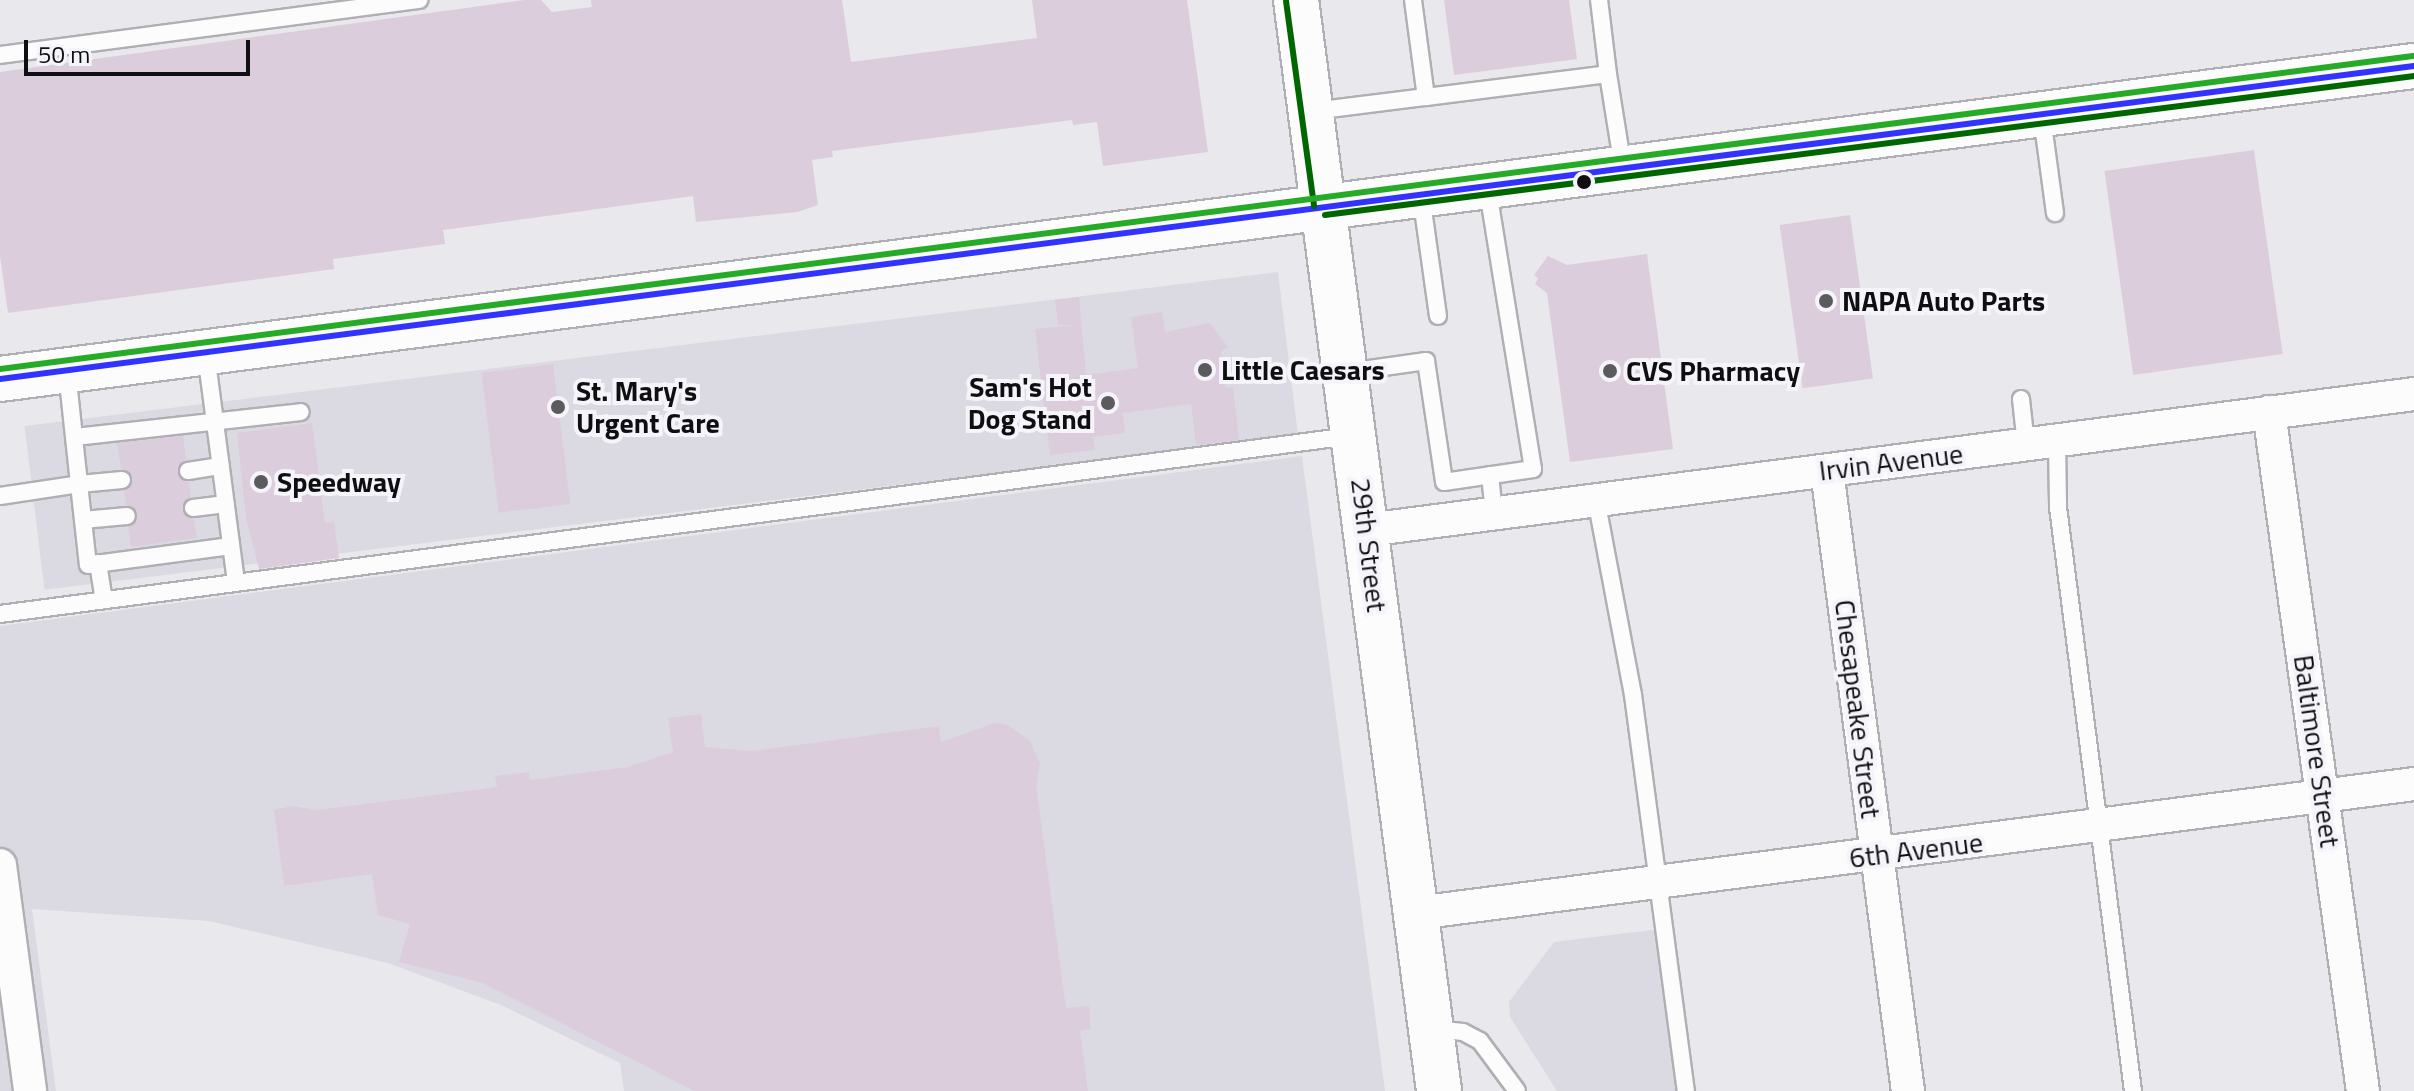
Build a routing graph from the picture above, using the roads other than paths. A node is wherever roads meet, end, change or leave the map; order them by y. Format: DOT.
graph roads {
  1 [pos="419,0"];
  2 [pos="1296,0"];
  3 [pos="1413,0"];
  4 [pos="1599,0"];
  5 [pos="0,55"];
  6 [pos="2414,66"];
  7 [pos="1608,74"];
  8 [pos="1426,97"];
  9 [pos="1311,112"];
  10 [pos="2041,116"];
  11 [pos="1623,168"];
  12 [pos="1487,185"];
  13 [pos="1421,193"];
  14 [pos="1324,205"];
  15 [pos="2055,213"];
  16 [pos="1438,316"];
  17 [pos="206,352"];
  18 [pos="67,370"];
  19 [pos="1347,372"];
  20 [pos="0,379"];
  21 [pos="2414,394"];
  22 [pos="2021,399"];
  23 [pos="301,412"];
  24 [pos="2269,412"];
  25 [pos="217,423"];
  26 [pos="1355,435"];
  27 [pos="75,437"];
  28 [pos="2042,443"];
  29 [pos="221,466"];
  30 [pos="188,471"];
  31 [pos="1827,471"];
  32 [pos="1490,475"];
  33 [pos="122,480"];
  34 [pos="79,484"];
  35 [pos="0,496"];
  36 [pos="1596,499"];
  37 [pos="226,504"];
  38 [pos="193,508"];
  39 [pos="1494,513"];
  40 [pos="127,516"];
  41 [pos="83,520"];
  42 [pos="1367,530"];
  43 [pos="231,546"];
  44 [pos="98,563"];
  45 [pos="236,581"];
  46 [pos="104,599"];
  47 [pos="0,614"];
  48 [pos="2414,784"];
  49 [pos="2323,796"];
  50 [pos="2100,826"];
  51 [pos="1877,855"];
  52 [pos="0,865"];
  53 [pos="1658,884"];
  54 [pos="1417,913"];
  55 [pos="1431,1029"];
  56 [pos="30,1091"];
  57 [pos="1439,1091"];
  58 [pos="1517,1091"];
  59 [pos="1686,1091"];
  60 [pos="1908,1091"];
  61 [pos="2133,1091"];
  62 [pos="2363,1091"];
  1 -- 5 [label="lane"];
  2 -- 9 [label="main road, 29th Street"];
  3 -- 8 [label="lane"];
  4 -- 7 [label="lane"];
  6 -- 10 [label="main road"];
  7 -- 8 [label="lane"];
  7 -- 11 [label="lane"];
  8 -- 9 [label="lane"];
  9 -- 14 [label="main road, 29th Street"];
  10 -- 11 [label="main road"];
  10 -- 15 [label="lane"];
  11 -- 12 [label="main road"];
  12 -- 13 [label="main road"];
  12 -- 32 [label="lane"];
  13 -- 14 [label="main road"];
  13 -- 16 [label="lane"];
  14 -- 17 [label="main road"];
  14 -- 19 [label="main road, 29th Street"];
  17 -- 18 [label="main road"];
  17 -- 25 [label="lane"];
  18 -- 20 [label="main road"];
  18 -- 27 [label="lane"];
  19 -- 26 [label="main road, 29th Street"];
  19 -- 32 [label="lane"];
  21 -- 24 [label="street, Irvin Avenue"];
  22 -- 28 [label="lane"];
  23 -- 25 [label="lane"];
  24 -- 28 [label="street, Irvin Avenue"];
  24 -- 49 [label="street, Baltimore Street"];
  25 -- 27 [label="lane"];
  25 -- 29 [label="lane"];
  26 -- 42 [label="main road, 29th Street"];
  26 -- 45 [label="lane"];
  27 -- 34 [label="lane"];
  28 -- 31 [label="street, Irvin Avenue"];
  28 -- 50 [label="lane"];
  29 -- 30 [label="lane"];
  29 -- 37 [label="lane"];
  31 -- 36 [label="street, Irvin Avenue"];
  31 -- 51 [label="street, Chesapeake Street"];
  32 -- 39 [label="lane"];
  33 -- 34 [label="lane"];
  34 -- 35 [label="lane"];
  34 -- 41 [label="lane"];
  36 -- 39 [label="street, Irvin Avenue"];
  36 -- 53 [label="lane"];
  37 -- 38 [label="lane"];
  37 -- 43 [label="lane"];
  39 -- 42 [label="street, Irvin Avenue"];
  40 -- 41 [label="lane"];
  41 -- 44 [label="lane"];
  42 -- 54 [label="main road, 29th Street"];
  43 -- 44 [label="lane"];
  43 -- 45 [label="lane"];
  44 -- 46 [label="lane"];
  45 -- 46 [label="lane"];
  46 -- 47 [label="lane"];
  48 -- 49 [label="street, 6th Avenue"];
  49 -- 50 [label="street, 6th Avenue"];
  49 -- 62 [label="street, Baltimore Street"];
  50 -- 51 [label="street, 6th Avenue"];
  50 -- 61 [label="lane"];
  51 -- 53 [label="street, 6th Avenue"];
  51 -- 60 [label="street, Chesapeake Street"];
  52 -- 56 [label="street"];
  53 -- 54 [label="street, 6th Avenue"];
  53 -- 59 [label="lane"];
  54 -- 55 [label="main road, 29th Street"];
  55 -- 57 [label="main road, 29th Street"];
  55 -- 58 [label="lane"];
}
